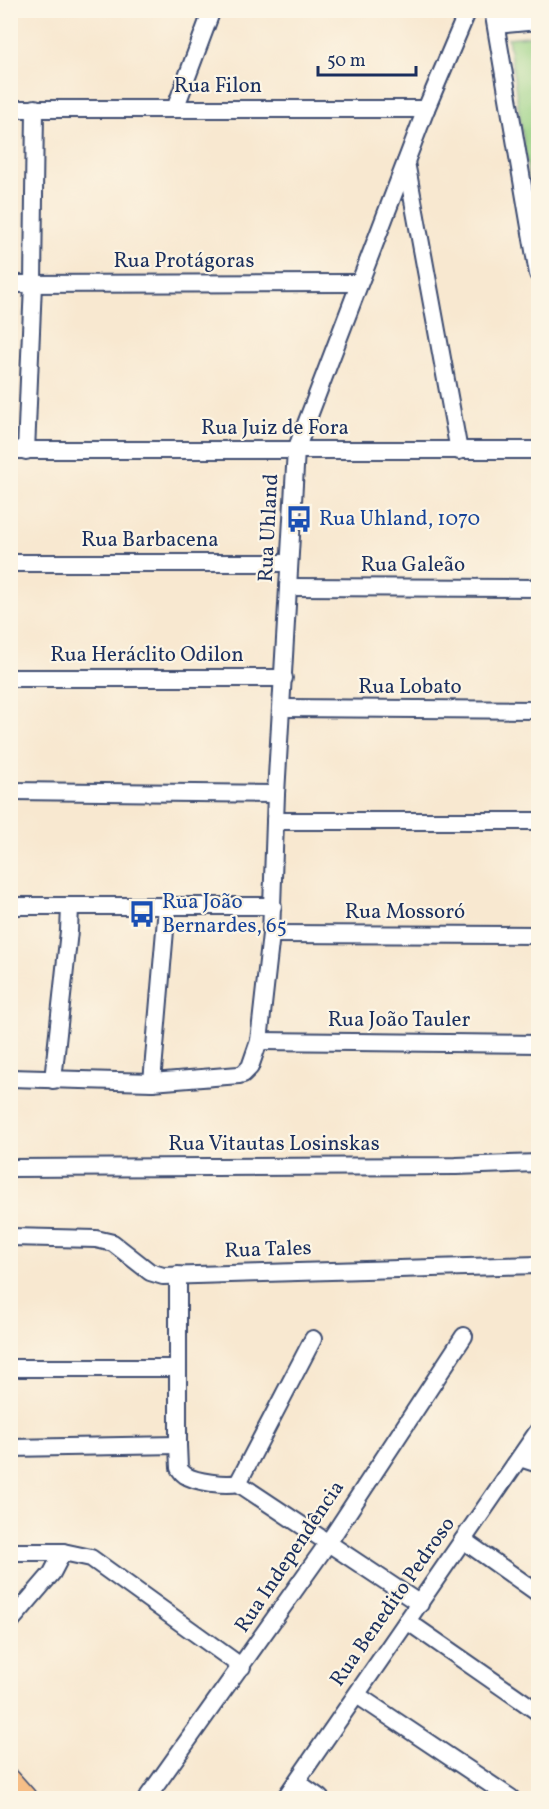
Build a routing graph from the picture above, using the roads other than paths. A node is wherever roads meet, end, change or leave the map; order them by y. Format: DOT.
graph roads {
  1 [pos="212,10"];
  2 [pos="468,10"];
  3 [pos="494,18"];
  4 [pos="538,21"];
  5 [pos="35,108"];
  6 [pos="10,109"];
  7 [pos="176,109"];
  8 [pos="426,109"];
  9 [pos="405,162"];
  10 [pos="538,274"];
  11 [pos="358,283"];
  12 [pos="10,284"];
  13 [pos="33,284"];
  14 [pos="18,450"];
  15 [pos="296,450"];
  16 [pos="538,450"];
  17 [pos="459,451"];
  18 [pos="10,563"];
  19 [pos="289,563"];
  20 [pos="288,587"];
  21 [pos="538,588"];
  22 [pos="10,678"];
  23 [pos="284,678"];
  24 [pos="282,708"];
  25 [pos="538,710"];
  26 [pos="10,791"];
  27 [pos="276,794"];
  28 [pos="275,821"];
  29 [pos="538,821"];
  30 [pos="10,906"];
  31 [pos="273,906"];
  32 [pos="70,907"];
  33 [pos="167,907"];
  34 [pos="271,934"];
  35 [pos="538,936"];
  36 [pos="259,1041"];
  37 [pos="538,1044"];
  38 [pos="10,1078"];
  39 [pos="53,1080"];
  40 [pos="152,1082"];
  41 [pos="538,1163"];
  42 [pos="10,1168"];
  43 [pos="10,1237"];
  44 [pos="538,1265"];
  45 [pos="178,1275"];
  46 [pos="464,1336"];
  47 [pos="313,1339"];
  48 [pos="10,1368"];
  49 [pos="178,1368"];
  50 [pos="538,1431"];
  51 [pos="178,1445"];
  52 [pos="10,1448"];
  53 [pos="520,1458"];
  54 [pos="538,1464"];
  55 [pos="237,1483"];
  56 [pos="464,1540"];
  57 [pos="328,1543"];
  58 [pos="10,1552"];
  59 [pos="63,1552"];
  60 [pos="538,1593"];
  61 [pos="420,1604"];
  62 [pos="10,1622"];
  63 [pos="407,1622"];
  64 [pos="242,1667"];
  65 [pos="357,1695"];
  66 [pos="538,1712"];
  67 [pos="10,1780"];
  68 [pos="297,1782"];
  69 [pos="26,1798"];
  70 [pos="147,1798"];
  71 [pos="285,1798"];
  72 [pos="320,1798"];
  73 [pos="511,1798"];
  1 -- 7 [label="street"];
  2 -- 8 [label="street, Rua Uhland"];
  3 -- 4 [label="street"];
  3 -- 10 [label="street"];
  5 -- 6 [label="street, Rua Filon"];
  5 -- 7 [label="street, Rua Filon"];
  5 -- 13 [label="street"];
  7 -- 8 [label="street, Rua Filon"];
  8 -- 9 [label="street, Rua Uhland"];
  9 -- 11 [label="street, Rua Uhland"];
  9 -- 17 [label="street"];
  11 -- 13 [label="street, Rua Protágoras"];
  11 -- 15 [label="street, Rua Uhland"];
  12 -- 13 [label="street, Rua Protágoras"];
  13 -- 14 [label="street"];
  14 -- 15 [label="street, Rua Juiz de Fora"];
  15 -- 17 [label="street, Rua Juiz de Fora"];
  15 -- 19 [label="street, Rua Uhland"];
  16 -- 17 [label="street, Rua Juiz de Fora"];
  18 -- 19 [label="street, Rua Barbacena"];
  19 -- 20 [label="street, Rua Uhland"];
  20 -- 21 [label="street, Rua Galeão"];
  20 -- 23 [label="street, Rua Uhland"];
  22 -- 23 [label="street, Rua Heráclito Odilon"];
  23 -- 24 [label="street, Rua Uhland"];
  24 -- 25 [label="street, Rua Lobato"];
  24 -- 27 [label="street, Rua Uhland"];
  26 -- 27 [label="street"];
  27 -- 28 [label="street, Rua Uhland"];
  28 -- 29 [label="street"];
  28 -- 31 [label="street, Rua Uhland"];
  30 -- 32 [label="street"];
  31 -- 33 [label="street"];
  31 -- 34 [label="street, Rua Uhland"];
  32 -- 33 [label="street"];
  32 -- 39 [label="street"];
  33 -- 40 [label="street"];
  34 -- 35 [label="street, Rua Mossoró"];
  34 -- 36 [label="street, Rua Uhland"];
  36 -- 37 [label="street, Rua João Tauler"];
  36 -- 40 [label="street, Rua Uhland"];
  38 -- 39 [label="street"];
  39 -- 40 [label="street"];
  41 -- 42 [label="street, Rua Vitautas Losinskas"];
  43 -- 45 [label="street, Rua Tales"];
  44 -- 45 [label="street, Rua Tales"];
  45 -- 49 [label="street"];
  46 -- 57 [label="street, Rua Independência"];
  47 -- 55 [label="street"];
  48 -- 49 [label="street"];
  49 -- 51 [label="street"];
  50 -- 53 [label="street, Rua Benedito Pedroso"];
  51 -- 52 [label="street"];
  51 -- 55 [label="street"];
  53 -- 54 [label="street"];
  53 -- 56 [label="street, Rua Benedito Pedroso"];
  55 -- 57 [label="street"];
  56 -- 60 [label="street"];
  56 -- 61 [label="street, Rua Benedito Pedroso"];
  57 -- 61 [label="street"];
  57 -- 64 [label="street, Rua Independência"];
  58 -- 59 [label="street"];
  59 -- 62 [label="street"];
  59 -- 64 [label="street"];
  61 -- 63 [label="street, Rua Benedito Pedroso"];
  63 -- 65 [label="street, Rua Benedito Pedroso"];
  63 -- 66 [label="street"];
  64 -- 70 [label="street, Rua Independência"];
  65 -- 68 [label="street, Rua Benedito Pedroso"];
  65 -- 73 [label="street"];
  67 -- 69 [label="main road"];
  68 -- 71 [label="street, Rua Benedito Pedroso"];
  68 -- 72 [label="street"];
}
